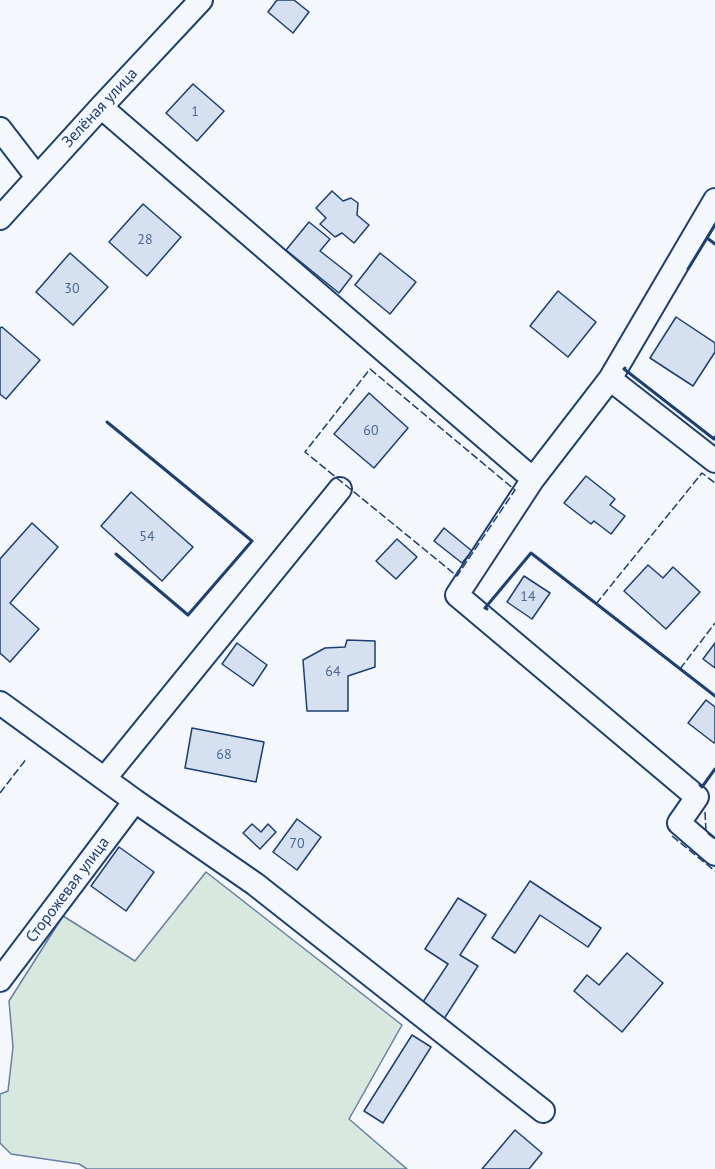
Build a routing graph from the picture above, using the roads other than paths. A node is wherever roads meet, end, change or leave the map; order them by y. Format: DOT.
graph roads {
  1 [pos="201,0"];
  2 [pos="101,107"];
  3 [pos="0,129"];
  4 [pos="37,177"];
  5 [pos="715,200"];
  6 [pos="0,218"];
  7 [pos="610,379"];
  8 [pos="715,461"];
  9 [pos="533,479"];
  10 [pos="340,489"];
  11 [pos="0,703"];
  12 [pos="105,778"];
  13 [pos="135,801"];
  14 [pos="715,854"];
  15 [pos="0,980"];
  16 [pos="543,1111"];
  1 -- 2 [label="street, Зелёная улица"];
  2 -- 4 [label="street, Зелёная улица"];
  2 -- 9 [label="street"];
  3 -- 4 [label="street"];
  4 -- 6 [label="street, Зелёная улица"];
  5 -- 7 [label="street"];
  7 -- 8 [label="street"];
  7 -- 9 [label="street"];
  9 -- 14 [label="street"];
  10 -- 12 [label="street"];
  11 -- 12 [label="street"];
  12 -- 13 [label="street"];
  13 -- 15 [label="street, Сторожевая улица"];
  13 -- 16 [label="street"];
}
